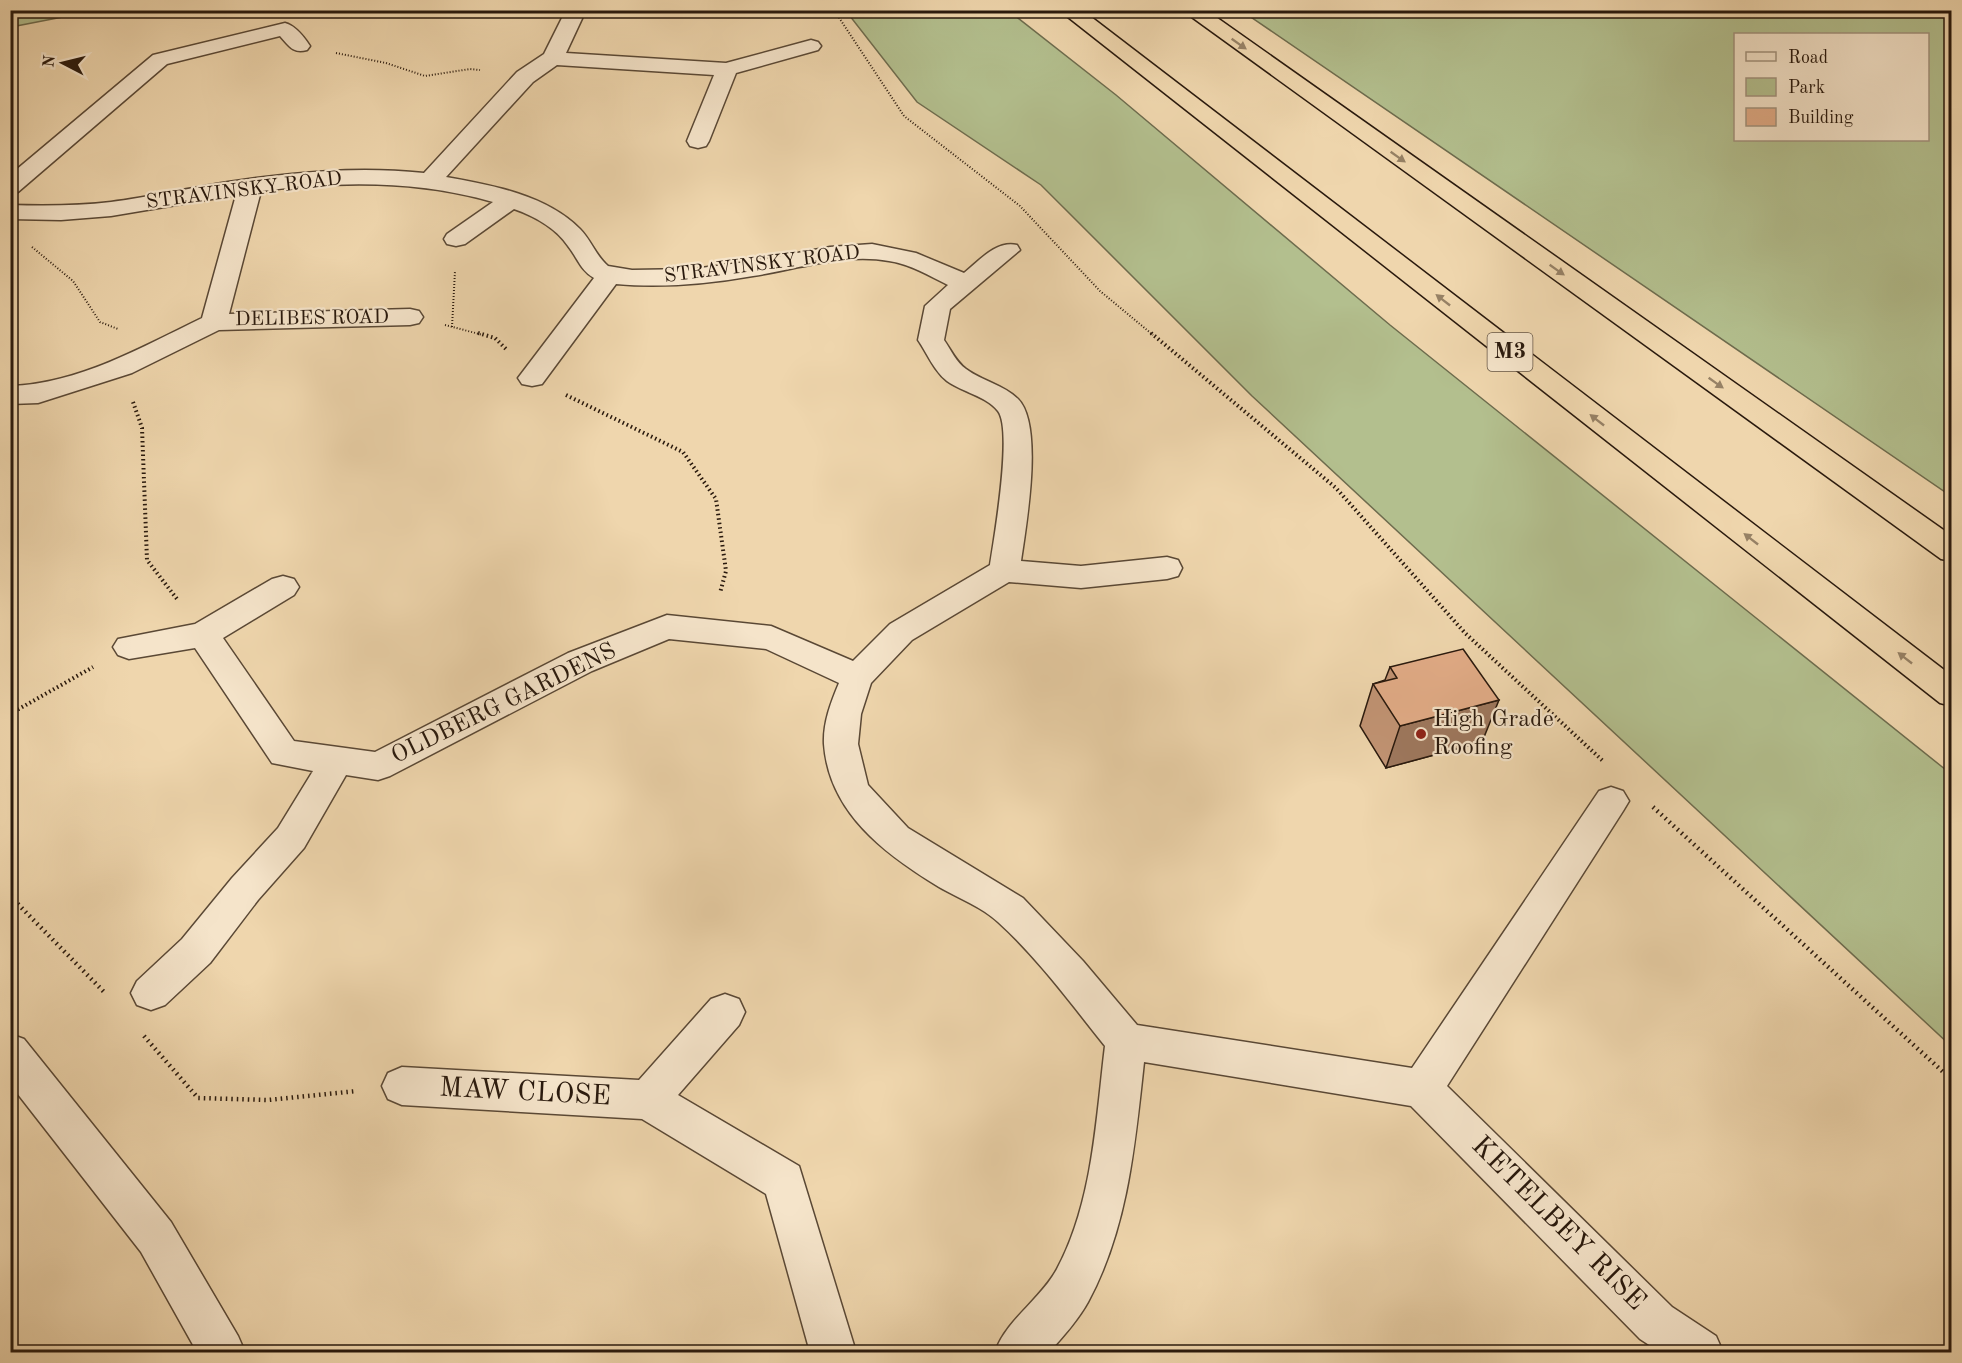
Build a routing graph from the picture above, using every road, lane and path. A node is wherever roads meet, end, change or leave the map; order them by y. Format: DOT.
graph roads {
  1 [pos="576,10"];
  2 [pos="834,10"];
  3 [pos="1069,10"];
  4 [pos="1191,10"];
  5 [pos="300,46"];
  6 [pos="811,46"];
  7 [pos="553,58"];
  8 [pos="727,69"];
  9 [pos="525,77"];
  10 [pos="698,141"];
  11 [pos="430,181"];
  12 [pos="10,187"];
  13 [pos="249,188"];
  14 [pos="511,200"];
  15 [pos="10,212"];
  16 [pos="456,239"];
  17 [pos="29,245"];
  18 [pos="1008,250"];
  19 [pos="610,276"];
  20 [pos="966,284"];
  21 [pos="410,317"];
  22 [pos="214,322"];
  23 [pos="452,327"];
  24 [pos="167,347"];
  25 [pos="122,367"];
  26 [pos="532,378"];
  27 [pos="10,395"];
  28 [pos="1952,551"];
  29 [pos="1167,568"];
  30 [pos="1004,571"];
  31 [pos="283,587"];
  32 [pos="708,631"];
  33 [pos="203,635"];
  34 [pos="129,647"];
  35 [pos="857,677"];
  36 [pos="1952,694"];
  37 [pos="10,714"];
  38 [pos="337,761"];
  39 [pos="1611,785"];
  40 [pos="1651,806"];
  41 [pos="10,896"];
  42 [pos="151,993"];
  43 [pos="110,998"];
  44 [pos="725,1012"];
  45 [pos="140,1031"];
  46 [pos="1125,1041"];
  47 [pos="10,1052"];
  48 [pos="1952,1080"];
  49 [pos="402,1086"];
  50 [pos="1422,1089"];
  51 [pos="648,1100"];
  52 [pos="222,1353"];
  53 [pos="833,1353"];
  54 [pos="1018,1353"];
  55 [pos="1700,1353"];
  1 -- 7 [label="street"];
  2 -- 39 [label="path"];
  36 -- 3 [label="highway, M3, one-way"];
  4 -- 28 [label="highway, one-way"];
  5 -- 9 [label="path"];
  5 -- 12 [label="street"];
  6 -- 8 [label="street"];
  7 -- 8 [label="street"];
  7 -- 9 [label="street"];
  8 -- 10 [label="street"];
  9 -- 11 [label="street"];
  11 -- 13 [label="street, STRAVINSKY ROAD"];
  11 -- 14 [label="street, STRAVINSKY ROAD"];
  13 -- 15 [label="street, STRAVINSKY ROAD"];
  13 -- 22 [label="street, DELIBES ROAD"];
  14 -- 16 [label="street"];
  14 -- 19 [label="street, STRAVINSKY ROAD"];
  16 -- 23 [label="path"];
  17 -- 24 [label="path"];
  18 -- 20 [label="street"];
  19 -- 20 [label="street, STRAVINSKY ROAD"];
  19 -- 26 [label="street"];
  20 -- 30 [label="street"];
  21 -- 22 [label="street, DELIBES ROAD"];
  21 -- 23 [label="path"];
  22 -- 24 [label="street, DELIBES ROAD"];
  23 -- 26 [label="path"];
  24 -- 25 [label="street, DELIBES ROAD"];
  25 -- 27 [label="street, DELIBES ROAD"];
  25 -- 33 [label="path"];
  26 -- 32 [label="path"];
  29 -- 30 [label="street"];
  30 -- 35 [label="street"];
  31 -- 33 [label="street"];
  32 -- 35 [label="street, OLDBERG GARDENS"];
  32 -- 38 [label="street, OLDBERG GARDENS"];
  33 -- 34 [label="street"];
  33 -- 38 [label="street, OLDBERG GARDENS"];
  34 -- 37 [label="path"];
  35 -- 46 [label="street"];
  38 -- 42 [label="street"];
  39 -- 50 [label="street"];
  40 -- 48 [label="path"];
  41 -- 43 [label="path"];
  44 -- 51 [label="street"];
  45 -- 49 [label="path"];
  46 -- 50 [label="street"];
  46 -- 54 [label="street"];
  47 -- 52 [label="street"];
  49 -- 51 [label="street, MAW CLOSE"];
  50 -- 55 [label="street, KETELBEY RISE"];
  51 -- 53 [label="street, MAW CLOSE"];
}
